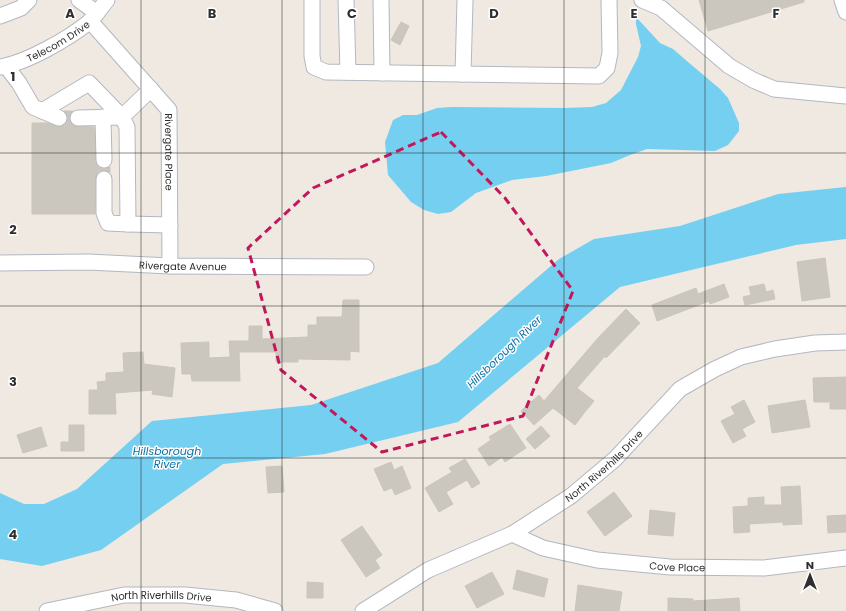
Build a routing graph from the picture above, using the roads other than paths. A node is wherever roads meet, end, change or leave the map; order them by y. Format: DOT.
graph roads {
  1 [pos="29,0"];
  2 [pos="79,0"];
  3 [pos="107,0"];
  4 [pos="312,0"];
  5 [pos="346,0"];
  6 [pos="381,0"];
  7 [pos="465,0"];
  8 [pos="609,0"];
  9 [pos="642,0"];
  10 [pos="842,0"];
  11 [pos="846,12"];
  12 [pos="0,16"];
  13 [pos="93,17"];
  14 [pos="3,67"];
  15 [pos="348,72"];
  16 [pos="382,72"];
  17 [pos="464,74"];
  18 [pos="151,89"];
  19 [pos="846,96"];
  20 [pos="42,111"];
  21 [pos="104,117"];
  22 [pos="122,117"];
  23 [pos="59,118"];
  24 [pos="78,118"];
  25 [pos="104,160"];
  26 [pos="104,179"];
  27 [pos="128,224"];
  28 [pos="170,226"];
  29 [pos="0,263"];
  30 [pos="170,266"];
  31 [pos="366,267"];
  32 [pos="846,342"];
  33 [pos="512,534"];
  34 [pos="846,558"];
  35 [pos="47,611"];
  36 [pos="275,611"];
  37 [pos="363,611"];
  1 -- 12 [label="street"];
  2 -- 13 [label="street, Rivergate Place"];
  3 -- 13 [label="street, Telecom Drive"];
  4 -- 15 [label="street"];
  5 -- 15 [label="street"];
  6 -- 16 [label="street"];
  7 -- 17 [label="street"];
  8 -- 17 [label="street"];
  9 -- 19 [label="street"];
  10 -- 11 [label="street"];
  13 -- 14 [label="street, Telecom Drive"];
  13 -- 18 [label="street, Rivergate Place"];
  14 -- 20 [label="street"];
  15 -- 16 [label="street"];
  16 -- 17 [label="street"];
  18 -- 22 [label="street"];
  18 -- 28 [label="street, Rivergate Place"];
  20 -- 22 [label="street"];
  20 -- 23 [label="street"];
  21 -- 22 [label="street"];
  21 -- 24 [label="street"];
  21 -- 25 [label="street"];
  22 -- 27 [label="street"];
  26 -- 27 [label="street"];
  27 -- 28 [label="street"];
  28 -- 30 [label="street, Rivergate Place"];
  29 -- 30 [label="street, Rivergate Avenue"];
  30 -- 31 [label="street, Rivergate Avenue"];
  32 -- 33 [label="street, North Riverhills Drive"];
  33 -- 34 [label="street, Cove Place"];
  33 -- 37 [label="street, North Riverhills Drive"];
  35 -- 36 [label="street, North Riverhills Drive"];
}
